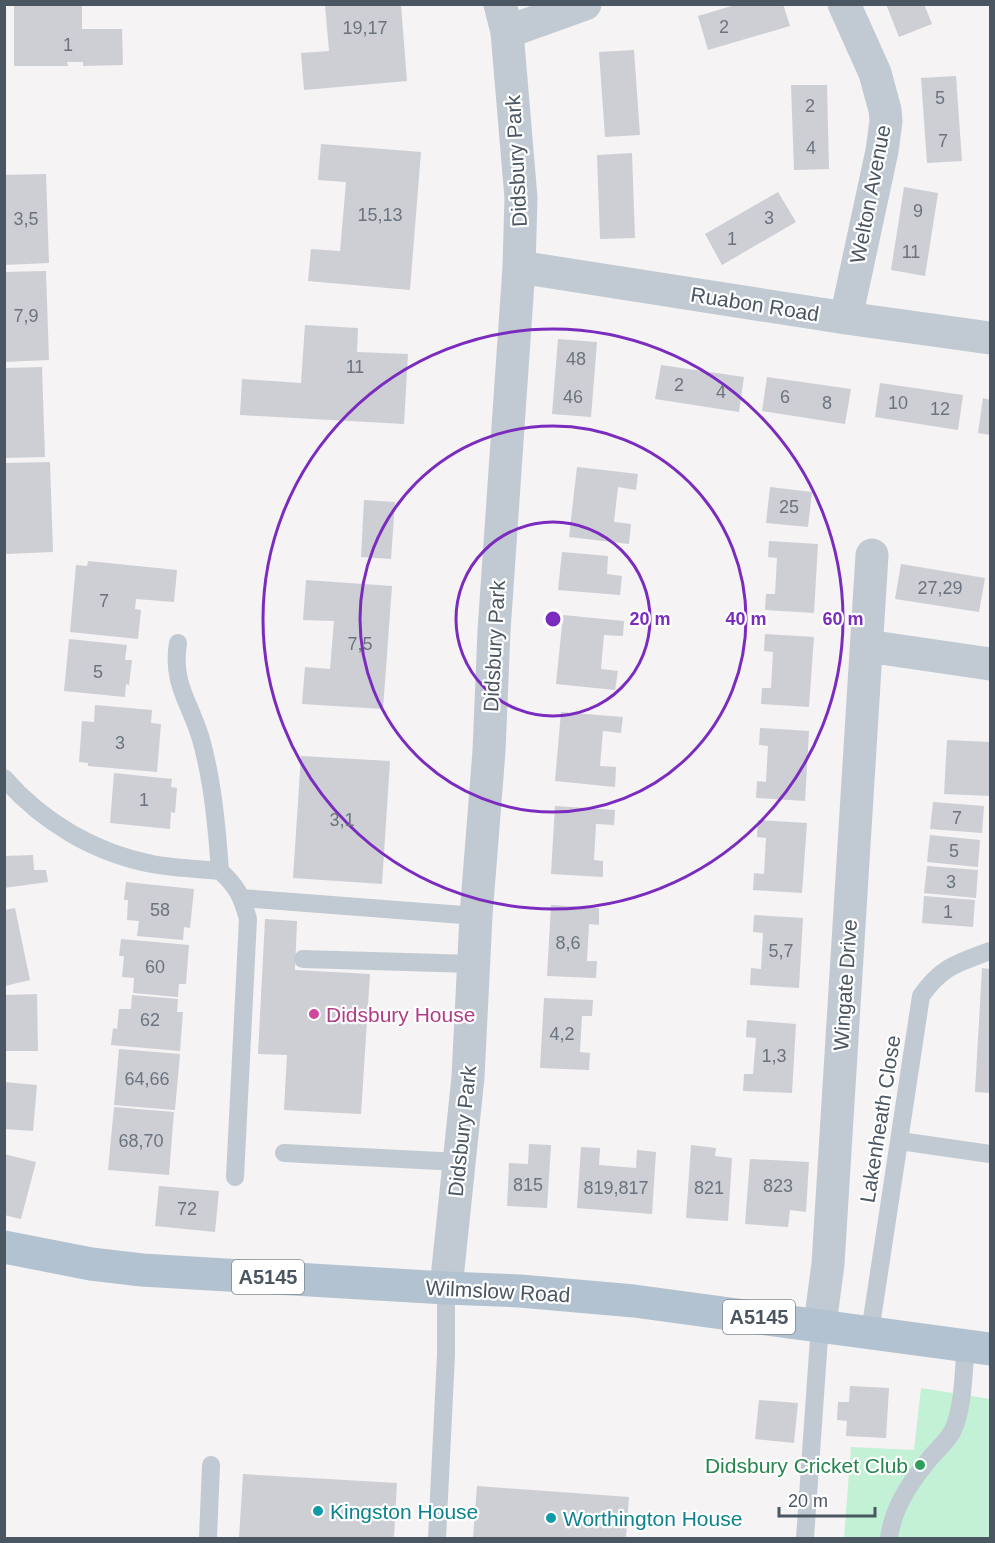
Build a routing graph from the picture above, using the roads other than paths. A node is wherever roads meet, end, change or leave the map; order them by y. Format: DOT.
graph roads {
  1 [pos="585,4"];
  2 [pos="844,4"];
  3 [pos="504,18"];
  4 [pos="519,267"];
  5 [pos="846,318"];
  6 [pos="990,338"];
  7 [pos="872,555"];
  8 [pos="178,643"];
  9 [pos="867,646"];
  10 [pos="990,664"];
  11 [pos="4,778"];
  12 [pos="220,871"];
  13 [pos="243,898"];
  14 [pos="476,916"];
  15 [pos="990,951"];
  16 [pos="303,958"];
  17 [pos="474,964"];
  18 [pos="900,1141"];
  19 [pos="284,1153"];
  20 [pos="990,1154"];
  21 [pos="459,1162"];
  22 [pos="235,1177"];
  23 [pos="4,1247"];
  24 [pos="446,1288"];
  25 [pos="820,1324"];
  26 [pos="870,1332"];
  27 [pos="978,1347"];
  28 [pos="211,1465"];
  29 [pos="208,1539"];
  30 [pos="437,1539"];
  31 [pos="805,1539"];
  32 [pos="889,1539"];
  1 -- 3 [label="street"];
  2 -- 5 [label="street, Welton Avenue"];
  3 -- 4 [label="street, Didsbury Park"];
  4 -- 5 [label="street, Ruabon Road"];
  4 -- 14 [label="street, Didsbury Park"];
  5 -- 6 [label="street, Ruabon Road"];
  7 -- 9 [label="street, Wingate Drive"];
  8 -- 12 [label="lane"];
  9 -- 10 [label="street"];
  9 -- 25 [label="street, Wingate Drive"];
  11 -- 12 [label="lane"];
  12 -- 13 [label="lane"];
  13 -- 14 [label="lane"];
  13 -- 22 [label="lane"];
  14 -- 17 [label="street, Didsbury Park"];
  15 -- 18 [label="lane, Lakenheath Close"];
  16 -- 17 [label="lane"];
  17 -- 21 [label="street, Didsbury Park"];
  18 -- 20 [label="lane"];
  18 -- 26 [label="lane, Lakenheath Close"];
  19 -- 21 [label="lane"];
  21 -- 24 [label="street, Didsbury Park"];
  23 -- 24 [label="main road, Wilmslow Road / A5145"];
  24 -- 25 [label="main road, Wilmslow Road / A5145"];
  24 -- 30 [label="lane"];
  25 -- 26 [label="main road, Wilmslow Road / A5145"];
  25 -- 31 [label="lane"];
  26 -- 27 [label="main road, Wilmslow Road / A5145"];
  27 -- 32 [label="lane"];
  28 -- 29 [label="lane"];
}
